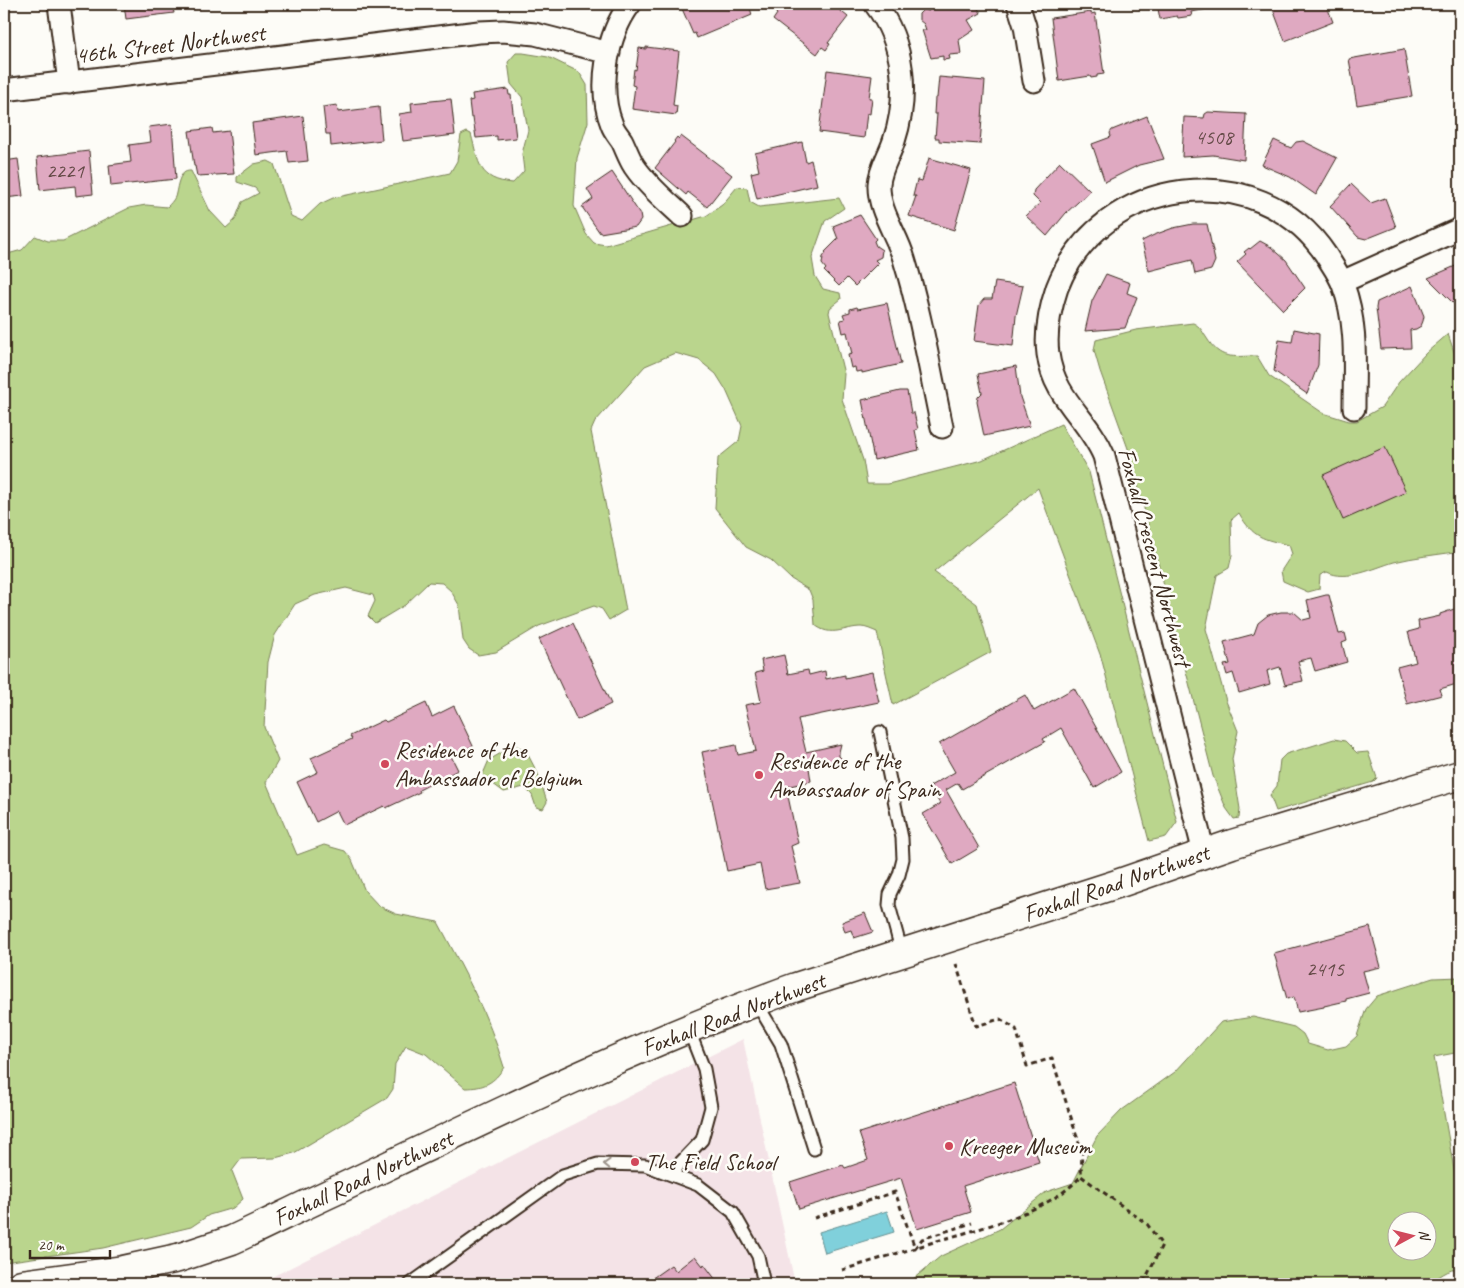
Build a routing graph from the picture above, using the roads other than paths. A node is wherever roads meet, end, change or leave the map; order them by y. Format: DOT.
graph roads {
  1 [pos="59,4"];
  2 [pos="630,4"];
  3 [pos="1018,4"];
  4 [pos="882,6"];
  5 [pos="608,54"];
  6 [pos="1034,81"];
  7 [pos="69,83"];
  8 [pos="4,90"];
  9 [pos="682,216"];
  10 [pos="1460,230"];
  11 [pos="1342,282"];
  12 [pos="1354,408"];
  13 [pos="942,427"];
  14 [pos="880,732"];
  15 [pos="1460,774"];
  16 [pos="1204,853"];
  17 [pos="902,953"];
  18 [pos="756,1002"];
  19 [pos="688,1028"];
  20 [pos="814,1149"];
  21 [pos="672,1175"];
  22 [pos="143,1275"];
  23 [pos="22,1284"];
  24 [pos="410,1284"];
  25 [pos="764,1284"];
  1 -- 7 [label="street"];
  2 -- 5 [label="street"];
  3 -- 6 [label="street"];
  4 -- 13 [label="street"];
  5 -- 7 [label="street, 46th Street Northwest"];
  5 -- 9 [label="street"];
  7 -- 8 [label="street, 46th Street Northwest"];
  10 -- 11 [label="street"];
  11 -- 12 [label="street, Foxhall Crescent Northwest"];
  11 -- 16 [label="street, Foxhall Crescent Northwest"];
  14 -- 17 [label="lane"];
  15 -- 16 [label="main road, Foxhall Road Northwest"];
  16 -- 17 [label="main road, Foxhall Road Northwest"];
  17 -- 18 [label="main road, Foxhall Road Northwest"];
  18 -- 19 [label="main road, Foxhall Road Northwest"];
  18 -- 20 [label="lane"];
  19 -- 21 [label="lane"];
  19 -- 22 [label="main road, Foxhall Road Northwest"];
  21 -- 24 [label="lane, one-way"];
  21 -- 25 [label="lane"];
  22 -- 23 [label="main road, Foxhall Road Northwest"];
}
